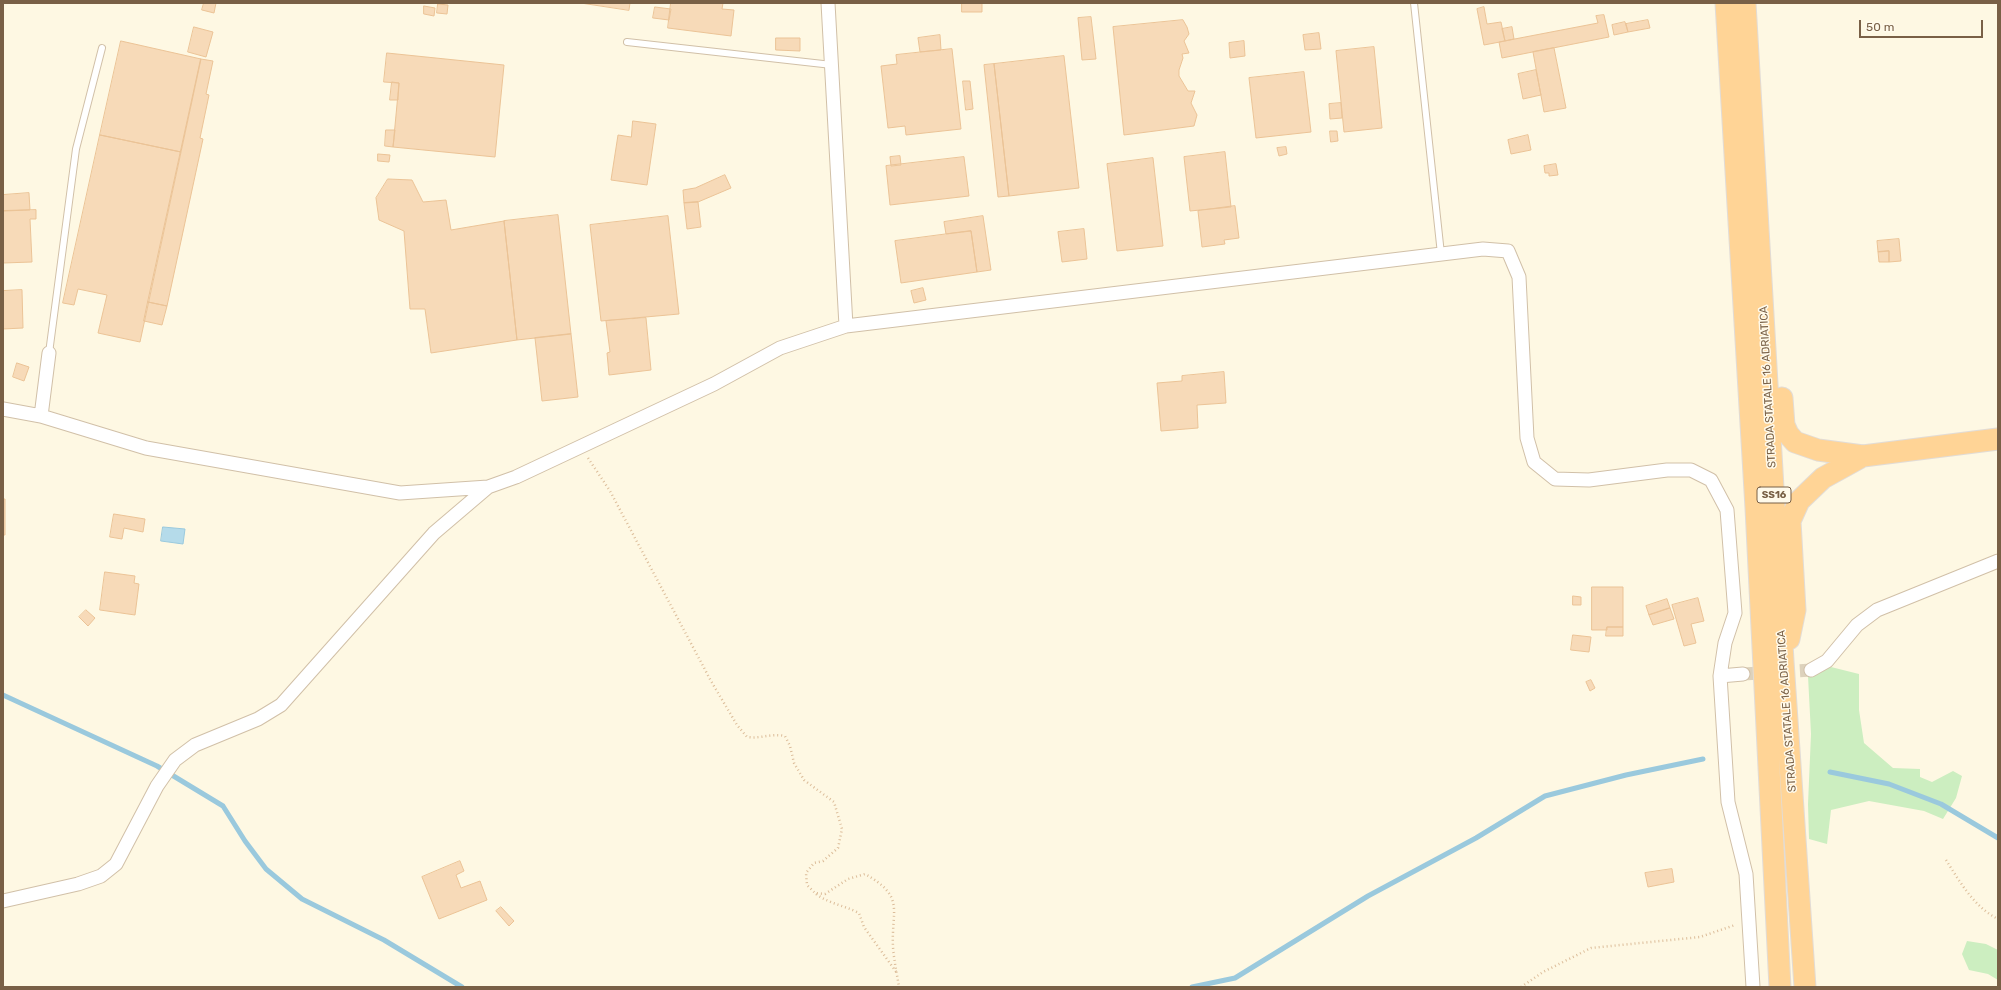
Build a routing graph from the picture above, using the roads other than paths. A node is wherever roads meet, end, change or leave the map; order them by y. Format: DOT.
graph roads {
  1 [pos="828,3"];
  2 [pos="1414,3"];
  3 [pos="1726,3"];
  4 [pos="1745,3"];
  5 [pos="627,42"];
  6 [pos="102,48"];
  7 [pos="832,65"];
  8 [pos="1758,224"];
  9 [pos="1441,254"];
  10 [pos="846,326"];
  11 [pos="50,353"];
  12 [pos="3,409"];
  13 [pos="41,416"];
  14 [pos="1998,439"];
  15 [pos="1863,456"];
  16 [pos="488,487"];
  17 [pos="1998,561"];
  18 [pos="1783,661"];
  19 [pos="1811,670"];
  20 [pos="1743,674"];
  21 [pos="1720,676"];
  22 [pos="3,901"];
  23 [pos="1753,987"];
  24 [pos="1780,987"];
  25 [pos="1805,987"];
  1 -- 7 [label="street"];
  2 -- 9 [label="lane"];
  3 -- 24 [label="highway, STRADA STATALE 16 ADRIATICA / SS16"];
  4 -- 8 [label="highway, STRADA STATALE 16 ADRIATICA / SS16"];
  5 -- 7 [label="lane"];
  6 -- 11 [label="lane"];
  7 -- 10 [label="street"];
  8 -- 15 [label="highway"];
  8 -- 18 [label="highway, STRADA STATALE 16 ADRIATICA / SS16"];
  9 -- 10 [label="street"];
  9 -- 21 [label="street"];
  10 -- 16 [label="street"];
  11 -- 13 [label="street"];
  12 -- 13 [label="street"];
  13 -- 16 [label="street"];
  14 -- 15 [label="highway"];
  15 -- 18 [label="highway"];
  16 -- 22 [label="street"];
  17 -- 19 [label="street"];
  18 -- 25 [label="highway, STRADA STATALE 16 ADRIATICA / SS16"];
  20 -- 21 [label="street"];
  21 -- 23 [label="street"];
}
